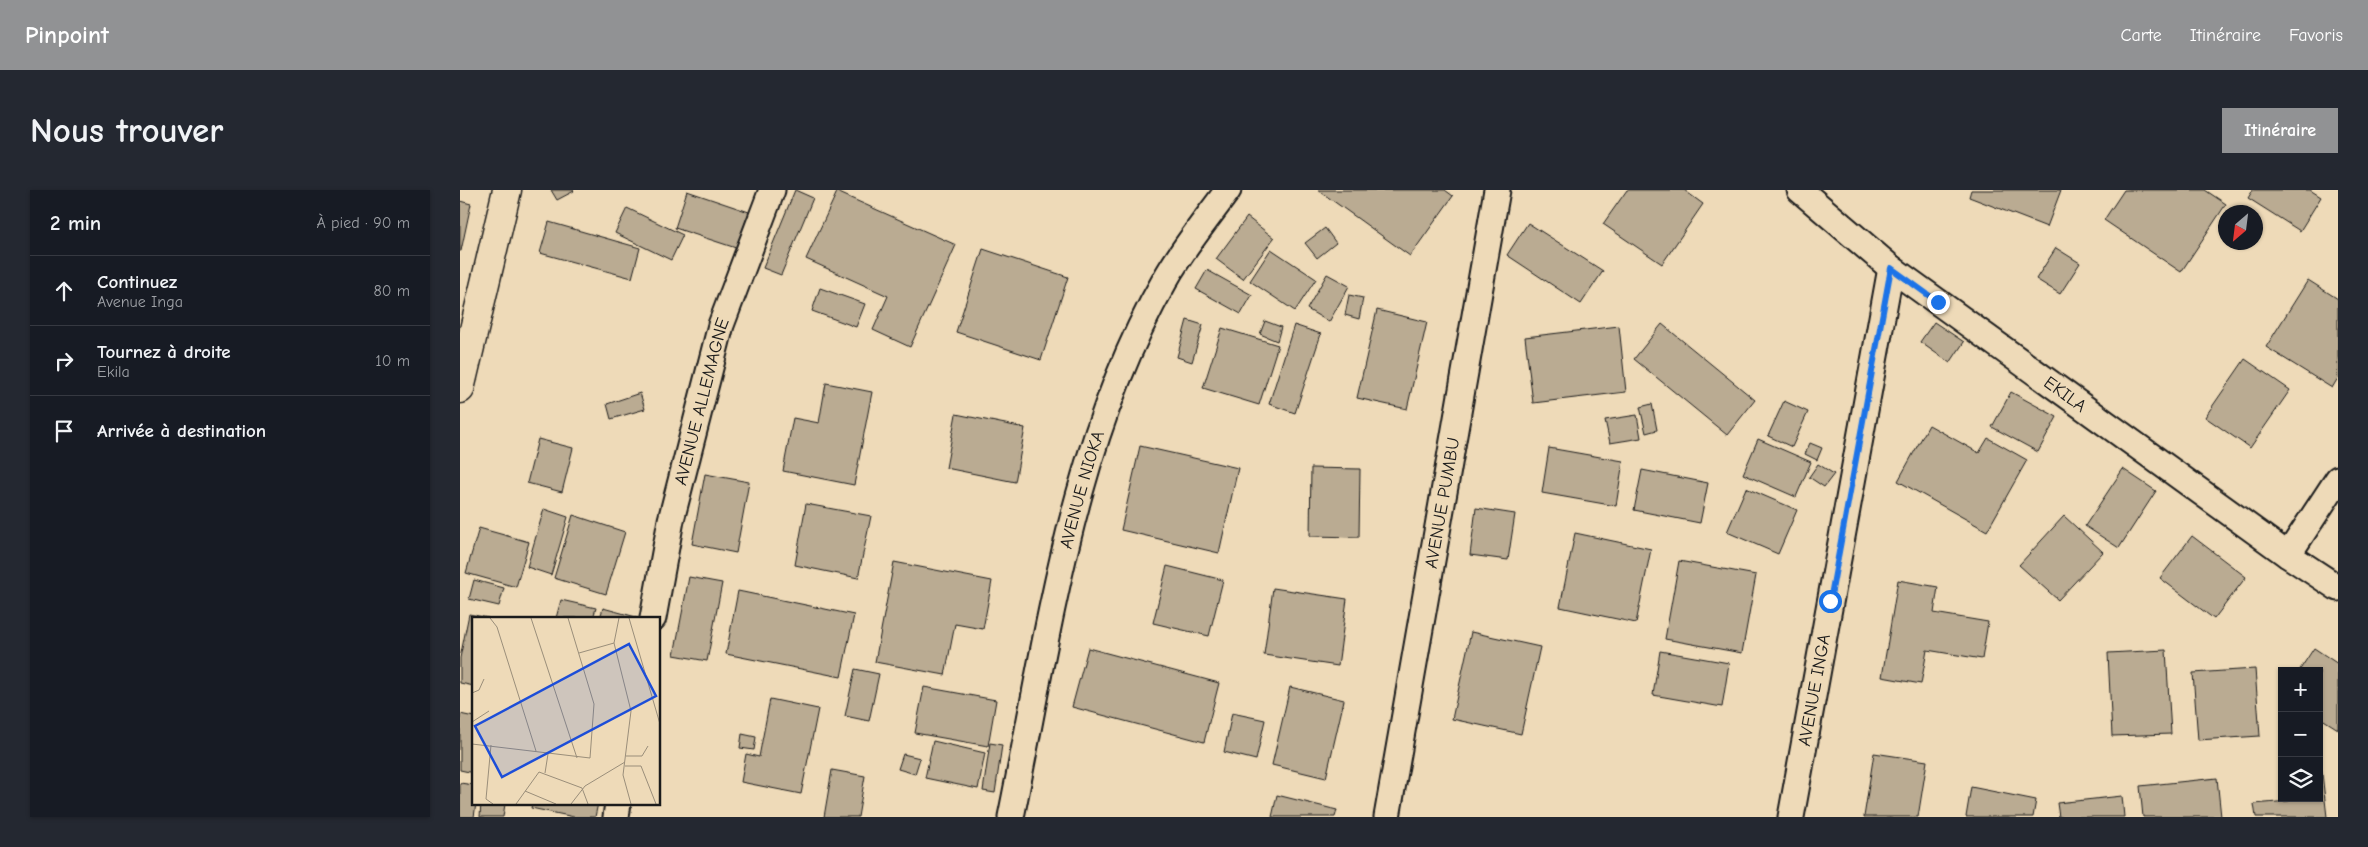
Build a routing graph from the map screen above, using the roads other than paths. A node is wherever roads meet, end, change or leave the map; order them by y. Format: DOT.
graph roads {
  1 [pos="507,190"];
  2 [pos="772,190"];
  3 [pos="1228,190"];
  4 [pos="1497,190"];
  5 [pos="1800,190"];
  6 [pos="1891,268"];
  7 [pos="466,338"];
  8 [pos="460,389"];
  9 [pos="2338,479"];
  10 [pos="2288,555"];
  11 [pos="2338,588"];
  12 [pos="653,617"];
  13 [pos="618,804"];
  14 [pos="616,817"];
  15 [pos="1011,817"];
  16 [pos="1387,817"];
  17 [pos="1791,817"];
  1 -- 7 [label="highway"];
  2 -- 12 [label="street, AVENUE ALLEMAGNE"];
  3 -- 15 [label="street, AVENUE NIOKA"];
  4 -- 16 [label="street, AVENUE PUMBU"];
  5 -- 6 [label="street, EKILA"];
  6 -- 10 [label="street, EKILA"];
  6 -- 17 [label="street, AVENUE INGA"];
  7 -- 8 [label="highway"];
  9 -- 10 [label="street"];
  10 -- 11 [label="street, EKILA"];
  13 -- 14 [label="street"];
}
